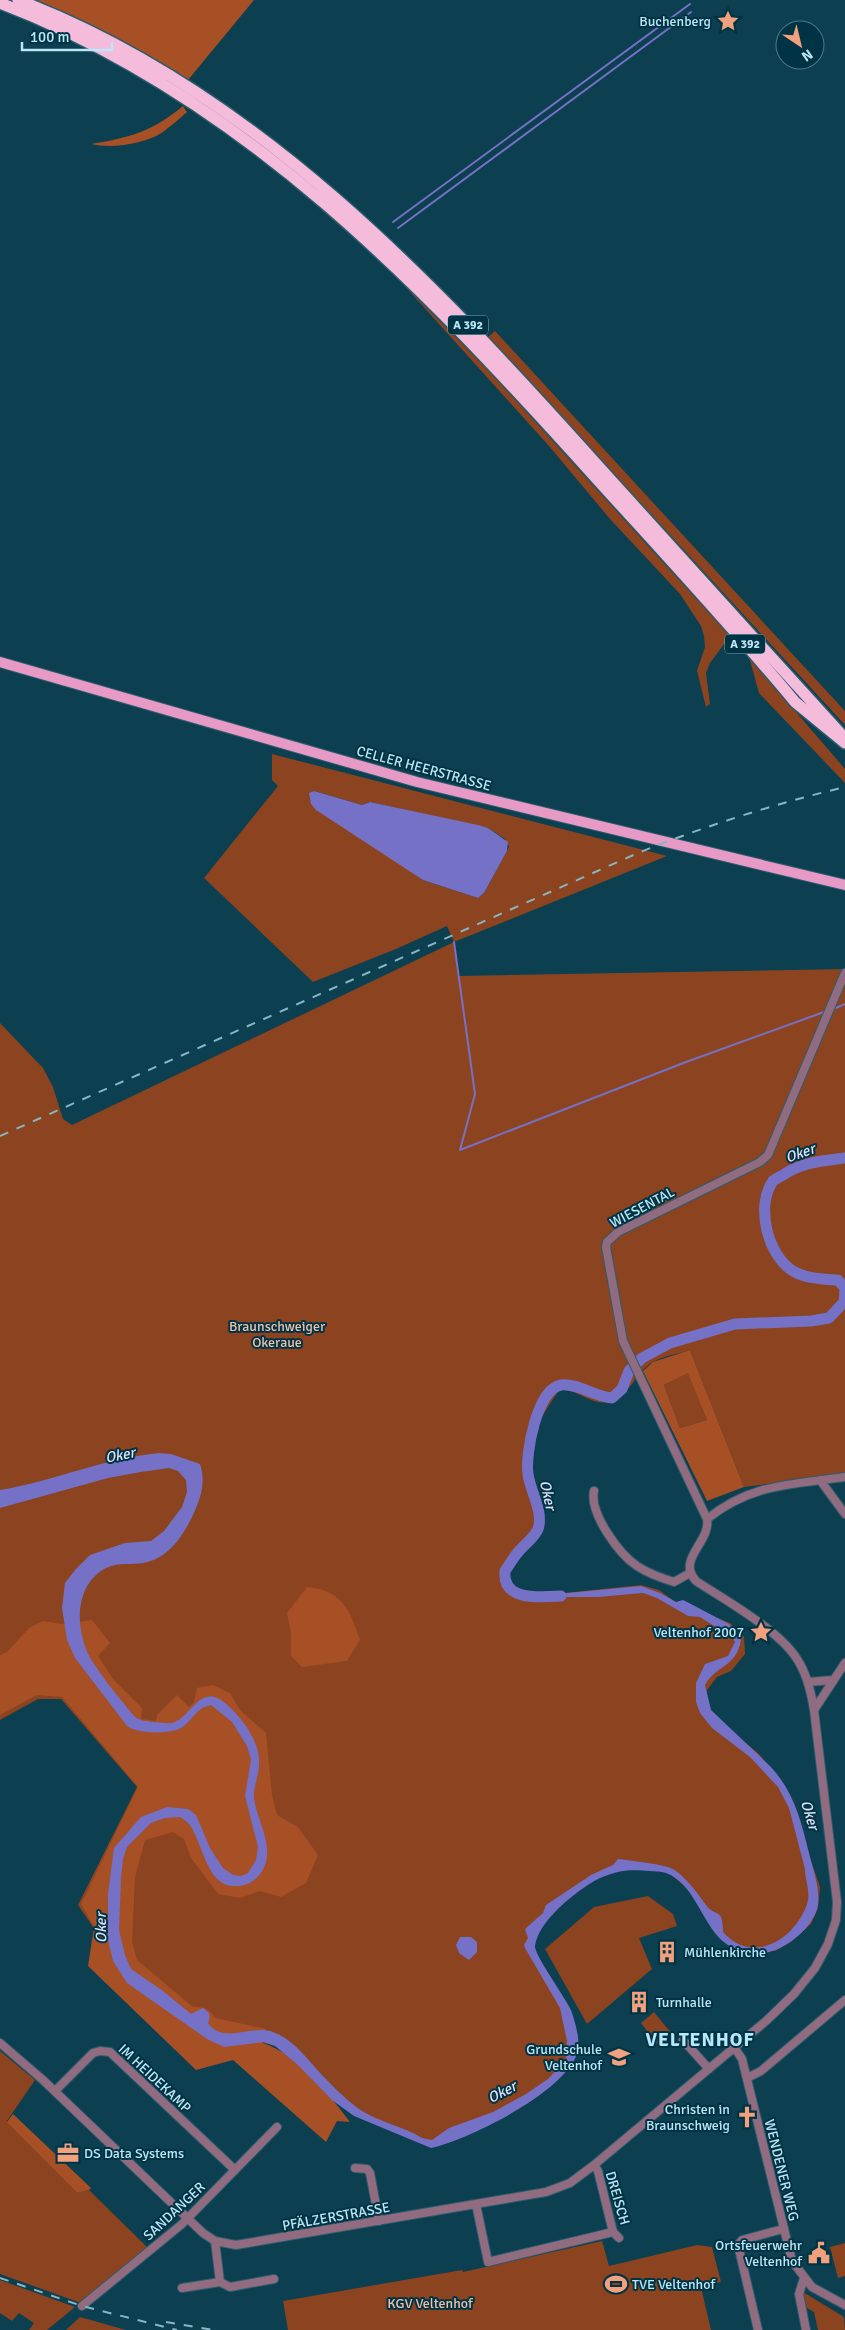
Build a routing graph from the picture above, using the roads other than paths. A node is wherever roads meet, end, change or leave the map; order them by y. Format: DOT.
graph roads {
  1 [pos="18,0"];
  2 [pos="0,3"];
  3 [pos="0,662"];
  4 [pos="845,738"];
  5 [pos="845,743"];
  6 [pos="845,885"];
  7 [pos="845,973"];
  8 [pos="845,1477"];
  9 [pos="820,1480"];
  10 [pos="594,1491"];
  11 [pos="845,1514"];
  12 [pos="707,1519"];
  13 [pos="690,1573"];
  14 [pos="845,1663"];
  15 [pos="833,1680"];
  16 [pos="808,1682"];
  17 [pos="814,1710"];
  18 [pos="845,1882"];
  19 [pos="835,1884"];
  20 [pos="845,2000"];
  21 [pos="683,2040"];
  22 [pos="0,2043"];
  23 [pos="734,2047"];
  24 [pos="709,2069"];
  25 [pos="747,2078"];
  26 [pos="56,2091"];
  27 [pos="276,2127"];
  28 [pos="594,2165"];
  29 [pos="355,2168"];
  30 [pos="235,2170"];
  31 [pos="476,2204"];
  32 [pos="187,2218"];
  33 [pos="379,2221"];
  34 [pos="784,2229"];
  35 [pos="613,2232"];
  36 [pos="619,2238"];
  37 [pos="215,2241"];
  38 [pos="804,2278"];
  39 [pos="274,2280"];
  40 [pos="220,2282"];
  41 [pos="182,2288"];
  42 [pos="82,2306"];
  43 [pos="845,2306"];
  44 [pos="758,2330"];
  45 [pos="806,2330"];
  1 -- 4 [label="highway, A 392"];
  2 -- 5 [label="highway, A 392"];
  3 -- 6 [label="main road, CELLER HEERSTRASSE"];
  7 -- 12 [label="street, WIESENTAL"];
  8 -- 9 [label="street"];
  9 -- 11 [label="street"];
  9 -- 12 [label="street"];
  10 -- 13 [label="street"];
  12 -- 13 [label="street"];
  13 -- 16 [label="street, PFÄLZERSTRASSE"];
  14 -- 15 [label="street"];
  15 -- 16 [label="street"];
  15 -- 17 [label="street"];
  16 -- 17 [label="street, PFÄLZERSTRASSE"];
  17 -- 19 [label="street, PFÄLZERSTRASSE"];
  18 -- 19 [label="street"];
  19 -- 23 [label="street, PFÄLZERSTRASSE"];
  20 -- 25 [label="street"];
  21 -- 24 [label="street"];
  22 -- 26 [label="street"];
  23 -- 24 [label="street, PFÄLZERSTRASSE"];
  23 -- 25 [label="street, WENDENER WEG"];
  24 -- 28 [label="street, PFÄLZERSTRASSE"];
  25 -- 34 [label="street, WENDENER WEG"];
  26 -- 30 [label="street, IM HEIDEKAMP"];
  26 -- 32 [label="street"];
  27 -- 30 [label="street, SANDANGER"];
  28 -- 31 [label="street, PFÄLZERSTRASSE"];
  28 -- 35 [label="street, DREISCH"];
  29 -- 33 [label="street"];
  30 -- 32 [label="street, SANDANGER"];
  31 -- 33 [label="street, PFÄLZERSTRASSE"];
  31 -- 35 [label="street"];
  32 -- 37 [label="street"];
  32 -- 42 [label="street, SANDANGER"];
  33 -- 37 [label="street, PFÄLZERSTRASSE"];
  34 -- 38 [label="street, WENDENER WEG"];
  34 -- 44 [label="street"];
  35 -- 36 [label="street, DREISCH"];
  37 -- 40 [label="street"];
  38 -- 43 [label="street, WENDENER WEG"];
  38 -- 45 [label="street"];
  39 -- 40 [label="street"];
  40 -- 41 [label="street"];
}
